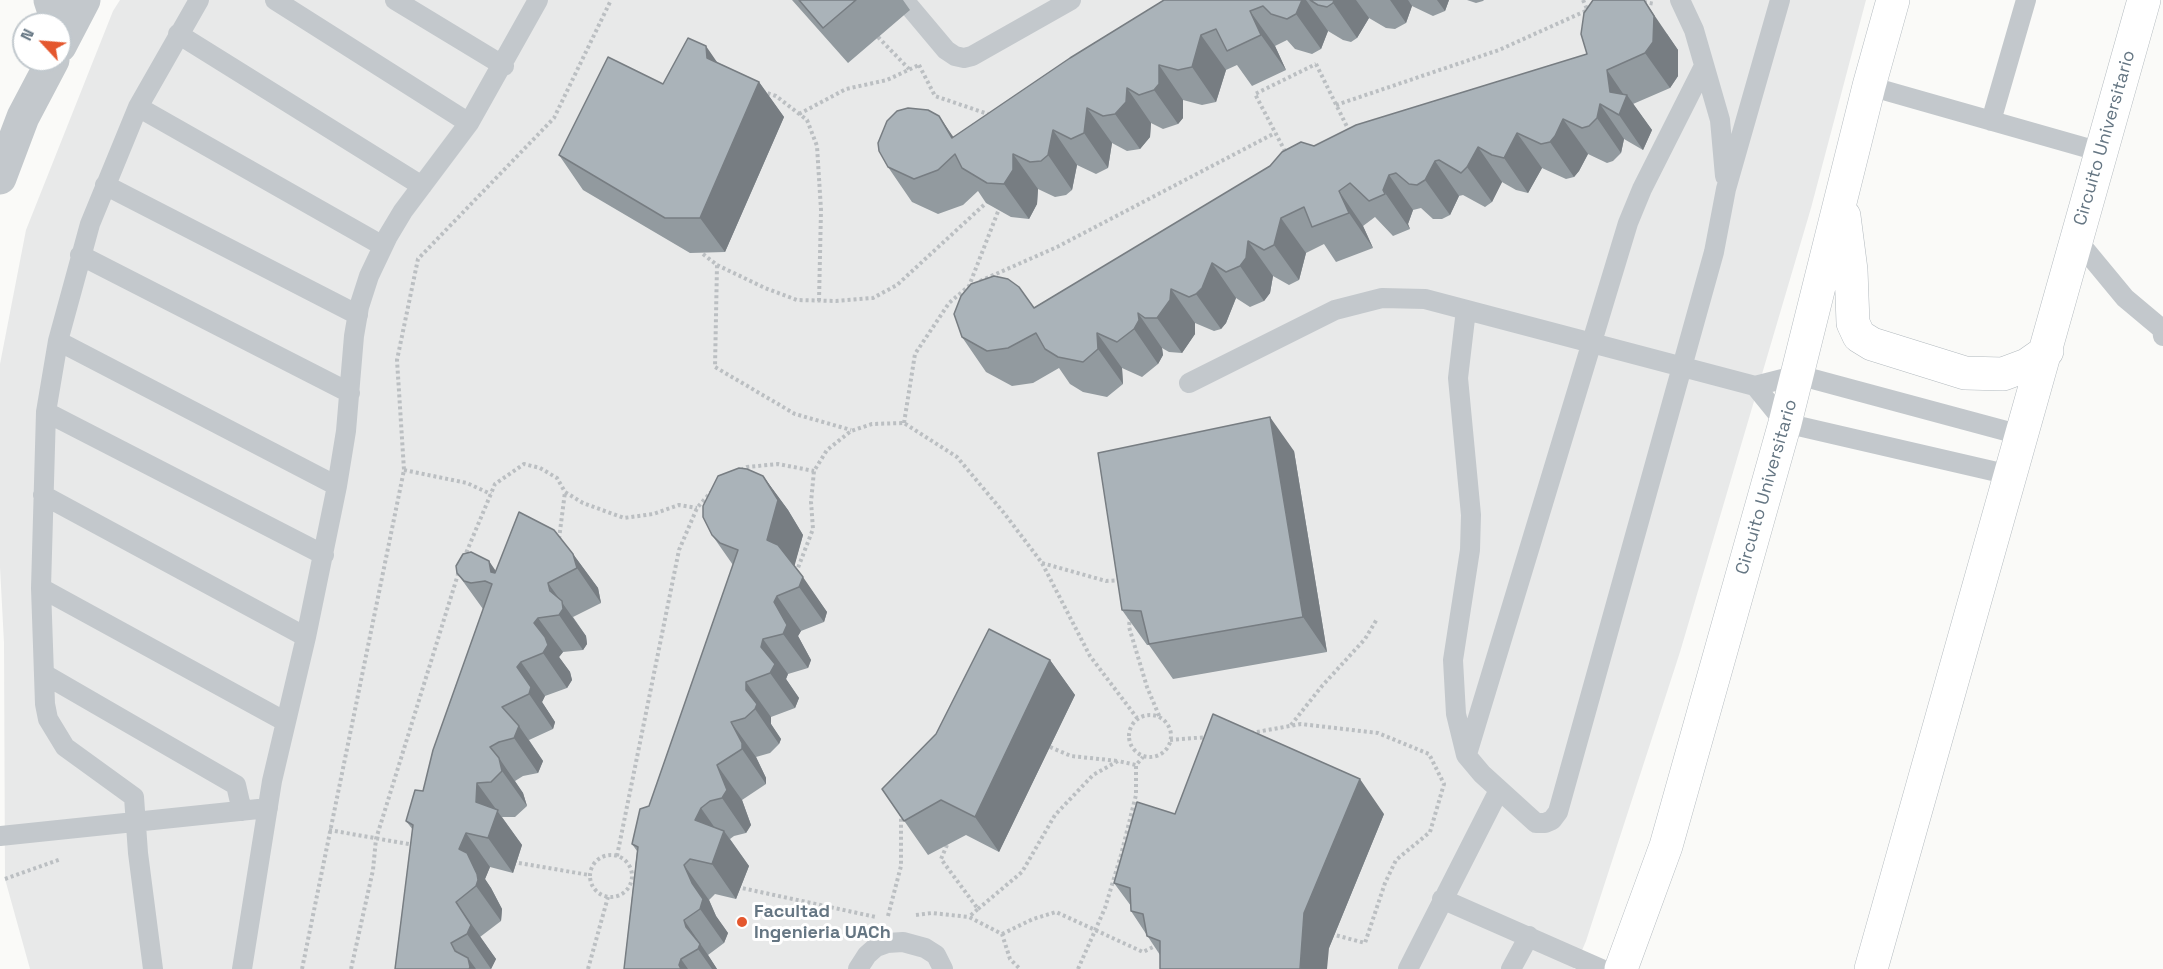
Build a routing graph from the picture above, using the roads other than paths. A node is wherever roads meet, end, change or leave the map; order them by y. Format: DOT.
graph roads {
  1 [pos="84,0"];
  2 [pos="200,0"];
  3 [pos="275,0"];
  4 [pos="395,0"];
  5 [pos="538,0"];
  6 [pos="904,0"];
  7 [pos="1071,0"];
  8 [pos="1680,0"];
  9 [pos="1779,0"];
  10 [pos="1893,0"];
  11 [pos="2026,0"];
  12 [pos="2144,0"];
  13 [pos="72,19"];
  14 [pos="178,34"];
  15 [pos="504,66"];
  16 [pos="1704,66"];
  17 [pos="44,72"];
  18 [pos="1869,86"];
  19 [pos="138,107"];
  20 [pos="1991,121"];
  21 [pos="469,123"];
  22 [pos="2101,152"];
  23 [pos="0,178"];
  24 [pos="105,185"];
  25 [pos="422,186"];
  26 [pos="1726,189"];
  27 [pos="1842,203"];
  28 [pos="2077,240"];
  29 [pos="383,246"];
  30 [pos="80,255"];
  31 [pos="1466,310"];
  32 [pos="358,315"];
  33 [pos="2163,332"];
  34 [pos="58,341"];
  35 [pos="1592,341"];
  36 [pos="2047,351"];
  37 [pos="1682,365"];
  38 [pos="1798,375"];
  39 [pos="1189,383"];
  40 [pos="1755,386"];
  41 [pos="350,393"];
  42 [pos="46,412"];
  43 [pos="1785,423"];
  44 [pos="2021,435"];
  45 [pos="2010,475"];
  46 [pos="337,486"];
  47 [pos="43,495"];
  48 [pos="324,555"];
  49 [pos="41,588"];
  50 [pos="306,637"];
  51 [pos="44,674"];
  52 [pos="286,722"];
  53 [pos="1466,755"];
  54 [pos="1498,792"];
  55 [pos="268,808"];
  56 [pos="242,811"];
  57 [pos="137,822"];
  58 [pos="0,836"];
  59 [pos="1442,898"];
  60 [pos="1529,936"];
  61 [pos="153,969"];
  62 [pos="242,969"];
  63 [pos="858,969"];
  64 [pos="943,969"];
  65 [pos="1408,969"];
  66 [pos="1511,969"];
  67 [pos="1601,969"];
  68 [pos="1621,969"];
  69 [pos="1871,969"];
  1 -- 13 [label="street"];
  2 -- 14 [label="lane"];
  3 -- 21 [label="lane"];
  4 -- 15 [label="lane"];
  5 -- 15 [label="lane"];
  6 -- 7 [label="lane"];
  8 -- 16 [label="lane"];
  9 -- 26 [label="lane"];
  10 -- 18 [label="main road, Circuito Universitario"];
  11 -- 20 [label="lane"];
  12 -- 22 [label="main road, Circuito Universitario"];
  14 -- 19 [label="lane"];
  14 -- 25 [label="lane"];
  15 -- 21 [label="lane"];
  16 -- 26 [label="lane"];
  16 -- 35 [label="lane"];
  17 -- 23 [label="street"];
  18 -- 20 [label="lane"];
  18 -- 27 [label="main road, Circuito Universitario"];
  19 -- 24 [label="lane"];
  19 -- 29 [label="lane"];
  20 -- 22 [label="lane"];
  21 -- 25 [label="lane"];
  22 -- 28 [label="main road, Circuito Universitario"];
  24 -- 30 [label="lane"];
  24 -- 32 [label="lane"];
  25 -- 29 [label="lane"];
  26 -- 37 [label="lane"];
  27 -- 36 [label="main road"];
  27 -- 38 [label="main road, Circuito Universitario"];
  28 -- 33 [label="lane"];
  28 -- 36 [label="main road, Circuito Universitario"];
  29 -- 32 [label="lane"];
  30 -- 34 [label="lane"];
  30 -- 41 [label="lane"];
  31 -- 35 [label="lane"];
  31 -- 39 [label="lane"];
  31 -- 53 [label="lane"];
  32 -- 41 [label="lane"];
  34 -- 42 [label="lane"];
  34 -- 46 [label="lane"];
  35 -- 37 [label="lane"];
  35 -- 53 [label="lane"];
  36 -- 44 [label="main road, Circuito Universitario"];
  37 -- 40 [label="lane"];
  37 -- 54 [label="lane"];
  38 -- 40 [label="lane"];
  38 -- 43 [label="main road, Circuito Universitario"];
  38 -- 44 [label="lane"];
  40 -- 43 [label="lane"];
  41 -- 46 [label="lane"];
  42 -- 47 [label="lane"];
  42 -- 48 [label="lane"];
  43 -- 45 [label="lane"];
  43 -- 68 [label="main road, Circuito Universitario"];
  44 -- 45 [label="main road, Circuito Universitario"];
  45 -- 69 [label="main road, Circuito Universitario"];
  46 -- 48 [label="lane"];
  47 -- 49 [label="lane"];
  47 -- 50 [label="lane"];
  48 -- 50 [label="lane"];
  49 -- 51 [label="lane"];
  49 -- 52 [label="lane"];
  50 -- 52 [label="lane"];
  51 -- 56 [label="lane"];
  51 -- 57 [label="lane"];
  52 -- 55 [label="lane"];
  53 -- 54 [label="lane"];
  54 -- 59 [label="lane"];
  55 -- 56 [label="lane"];
  55 -- 62 [label="lane"];
  56 -- 57 [label="lane"];
  57 -- 58 [label="lane"];
  57 -- 61 [label="lane"];
  59 -- 60 [label="lane"];
  59 -- 65 [label="lane"];
  60 -- 66 [label="lane"];
  60 -- 67 [label="lane"];
  63 -- 64 [label="lane"];
}
